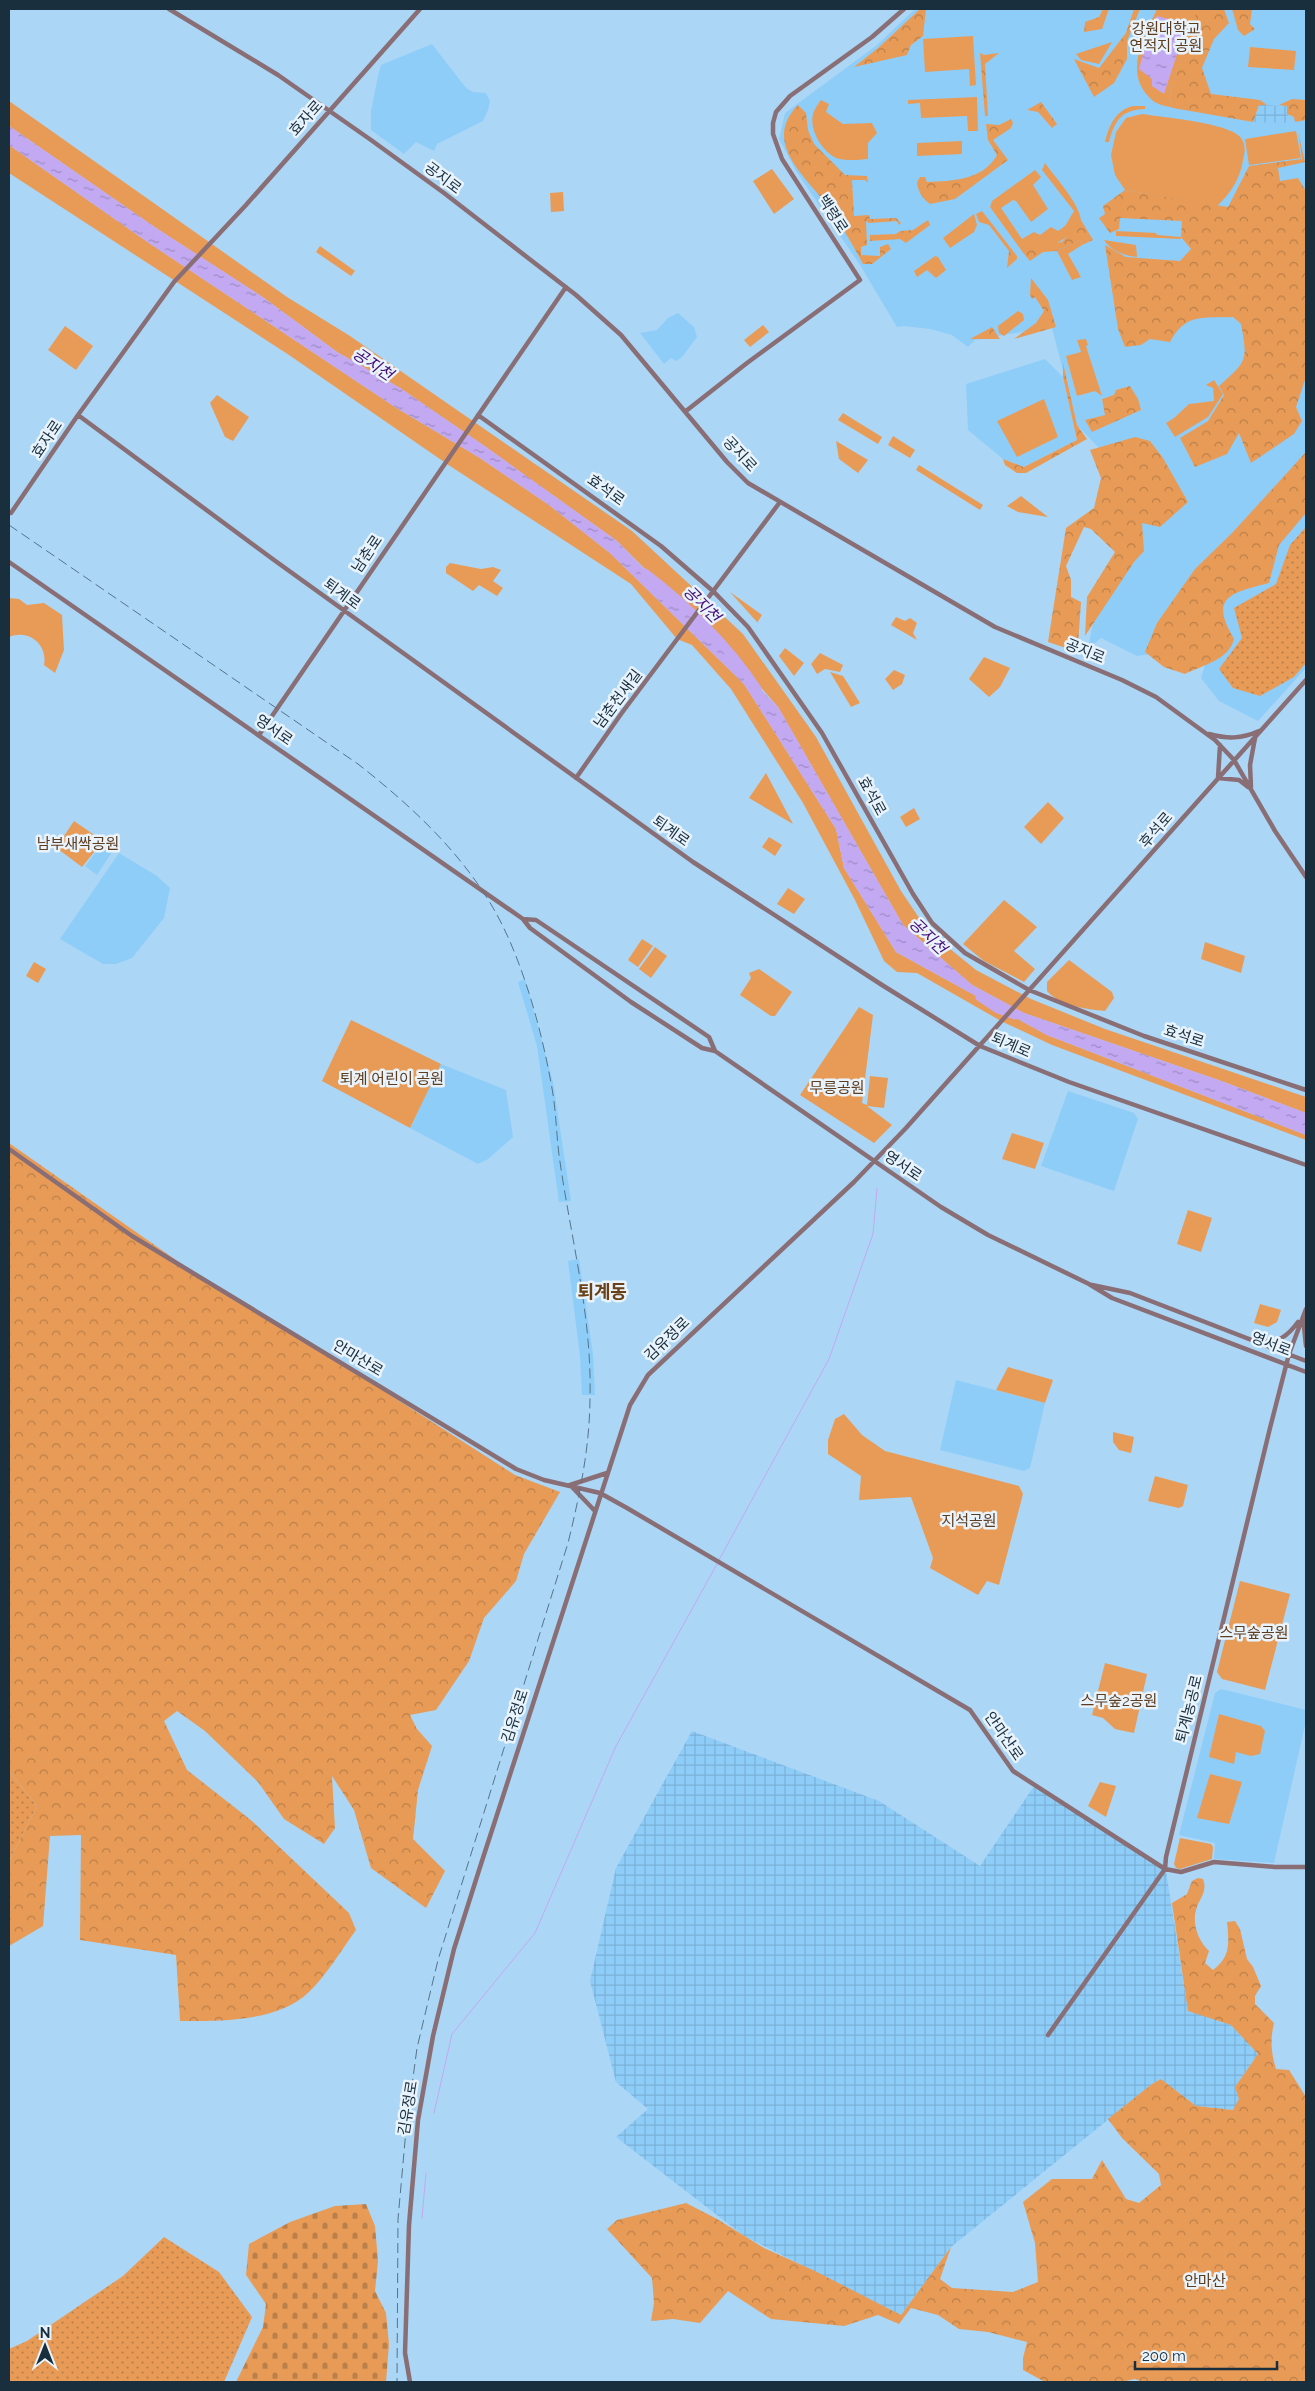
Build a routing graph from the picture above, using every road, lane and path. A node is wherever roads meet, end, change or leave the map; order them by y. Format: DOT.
graph roads {
  1 [pos="169,9"];
  2 [pos="420,9"];
  3 [pos="904,9"];
  4 [pos="329,111"];
  5 [pos="566,287"];
  6 [pos="686,411"];
  7 [pos="478,414"];
  8 [pos="78,415"];
  9 [pos="780,502"];
  10 [pos="11,513"];
  11 [pos="9,562"];
  12 [pos="714,592"];
  13 [pos="344,610"];
  14 [pos="1306,680"];
  15 [pos="1260,731"];
  16 [pos="1206,733"];
  17 [pos="259,735"];
  18 [pos="1255,737"];
  19 [pos="1220,745"];
  20 [pos="1234,760"];
  21 [pos="576,778"];
  22 [pos="1218,778"];
  23 [pos="1251,788"];
  24 [pos="1306,877"];
  25 [pos="523,919"];
  26 [pos="1029,990"];
  27 [pos="980,1046"];
  28 [pos="715,1051"];
  29 [pos="1306,1090"];
  30 [pos="9,1148"];
  31 [pos="874,1161"];
  32 [pos="1306,1165"];
  33 [pos="1089,1284"];
  34 [pos="1306,1309"];
  35 [pos="1303,1315"];
  36 [pos="1240,1336"];
  37 [pos="1256,1342"];
  38 [pos="1236,1345"];
  39 [pos="1306,1346"];
  40 [pos="1288,1359"];
  41 [pos="1306,1361"];
  42 [pos="1306,1372"];
  43 [pos="607,1473"];
  44 [pos="571,1486"];
  45 [pos="600,1493"];
  46 [pos="594,1510"];
  47 [pos="1306,1867"];
  48 [pos="1165,1868"];
  49 [pos="1048,2035"];
  50 [pos="410,2382"];
  1 -- 4 [label="street, 공지로"];
  2 -- 4 [label="street, 효자로"];
  3 -- 6 [label="street, 백령로"];
  4 -- 5 [label="street, 공지로"];
  4 -- 8 [label="street, 효자로"];
  5 -- 6 [label="street, 공지로"];
  5 -- 7 [label="street"];
  6 -- 9 [label="street, 공지로"];
  7 -- 12 [label="street, 효석로"];
  7 -- 13 [label="street, 남춘로"];
  8 -- 10 [label="street, 효자로"];
  8 -- 13 [label="street, 퇴계로"];
  9 -- 12 [label="street"];
  9 -- 16 [label="street, 공지로"];
  11 -- 17 [label="street, 영서로"];
  12 -- 21 [label="street, 남춘천새길"];
  12 -- 26 [label="street, 효석로"];
  13 -- 17 [label="street, 남춘로"];
  13 -- 21 [label="street, 퇴계로"];
  14 -- 15 [label="street, 후석로"];
  15 -- 16 [label="street"];
  15 -- 18 [label="street, 후석로"];
  16 -- 19 [label="street, 공지로"];
  17 -- 25 [label="street, 영서로"];
  18 -- 20 [label="street, 후석로"];
  18 -- 23 [label="street"];
  19 -- 20 [label="street, 공지로"];
  19 -- 22 [label="street"];
  20 -- 22 [label="street, 후석로"];
  20 -- 23 [label="street, 공지로"];
  21 -- 27 [label="street, 퇴계로"];
  22 -- 23 [label="street"];
  22 -- 26 [label="street, 후석로"];
  23 -- 24 [label="street, 공지로"];
  25 -- 28 [label="street, 영서로"];
  25 -- 28 [label="street, 영서로"];
  26 -- 27 [label="street, 후석로"];
  26 -- 29 [label="street, 효석로"];
  27 -- 31 [label="street"];
  27 -- 32 [label="street, 퇴계로"];
  28 -- 31 [label="street, 영서로"];
  30 -- 44 [label="street, 안마산로"];
  31 -- 33 [label="street, 영서로"];
  31 -- 43 [label="street, 김유정로"];
  33 -- 36 [label="street, 영서로"];
  33 -- 38 [label="street, 영서로"];
  34 -- 35 [label="street"];
  35 -- 37 [label="street"];
  35 -- 39 [label="street"];
  35 -- 40 [label="street, 퇴계농공로"];
  36 -- 37 [label="street, 영서로"];
  36 -- 38 [label="street"];
  37 -- 40 [label="street, 영서로"];
  38 -- 40 [label="street, 영서로"];
  40 -- 41 [label="street, 영서로"];
  40 -- 42 [label="street, 영서로"];
  40 -- 48 [label="street, 퇴계농공로"];
  43 -- 44 [label="street"];
  43 -- 45 [label="street, 김유정로"];
  44 -- 45 [label="street, 안마산로"];
  44 -- 46 [label="street"];
  45 -- 46 [label="street, 김유정로"];
  45 -- 48 [label="street, 안마산로"];
  46 -- 50 [label="street, 김유정로"];
  47 -- 48 [label="street, 안마산로"];
  48 -- 49 [label="street, 퇴계농공로"];
}
